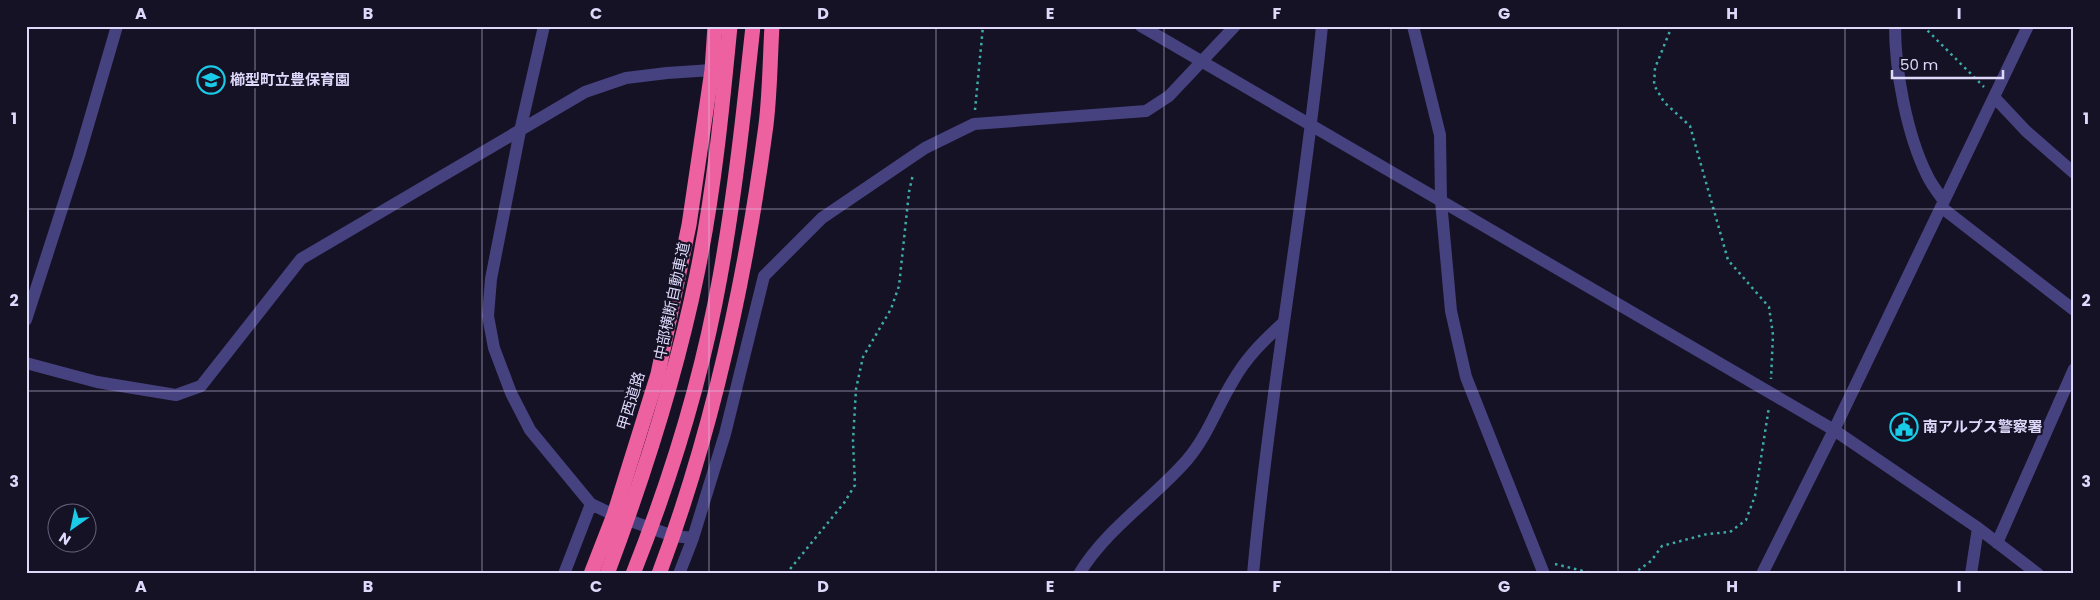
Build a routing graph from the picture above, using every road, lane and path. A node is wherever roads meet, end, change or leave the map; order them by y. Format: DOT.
graph roads {
  1 [pos="117,26"];
  2 [pos="544,26"];
  3 [pos="715,26"];
  4 [pos="730,26"];
  5 [pos="753,26"];
  6 [pos="772,26"];
  7 [pos="982,26"];
  8 [pos="1141,26"];
  9 [pos="1234,26"];
  10 [pos="1322,26"];
  11 [pos="1413,26"];
  12 [pos="1672,26"];
  13 [pos="1895,26"];
  14 [pos="1923,26"];
  15 [pos="2028,26"];
  16 [pos="1200,61"];
  17 [pos="712,70"];
  18 [pos="1994,97"];
  19 [pos="974,124"];
  20 [pos="1312,126"];
  21 [pos="520,131"];
  22 [pos="917,153"];
  23 [pos="2074,173"];
  24 [pos="1441,201"];
  25 [pos="1942,204"];
  26 [pos="2074,310"];
  27 [pos="26,320"];
  28 [pos="1283,323"];
  29 [pos="26,363"];
  30 [pos="2074,368"];
  31 [pos="1771,393"];
  32 [pos="1834,430"];
  33 [pos="591,504"];
  34 [pos="614,515"];
  35 [pos="1978,528"];
  36 [pos="673,536"];
  37 [pos="693,538"];
  38 [pos="1997,543"];
  39 [pos="1539,560"];
  40 [pos="564,574"];
  41 [pos="591,574"];
  42 [pos="607,574"];
  43 [pos="633,574"];
  44 [pos="659,574"];
  45 [pos="680,574"];
  46 [pos="786,574"];
  47 [pos="1079,574"];
  48 [pos="1253,574"];
  49 [pos="1544,574"];
  50 [pos="1595,574"];
  51 [pos="1633,574"];
  52 [pos="1762,574"];
  53 [pos="1971,574"];
  54 [pos="2038,574"];
  1 -- 27 [label="street"];
  2 -- 21 [label="street"];
  3 -- 17 [label="highway, 甲西道路"];
  4 -- 42 [label="highway, 中部横断自動車道, bridge"];
  5 -- 43 [label="highway, bridge"];
  6 -- 36 [label="highway"];
  7 -- 19 [label="path"];
  8 -- 16 [label="street"];
  9 -- 16 [label="street"];
  10 -- 20 [label="street"];
  11 -- 24 [label="street"];
  12 -- 31 [label="path"];
  13 -- 25 [label="street"];
  14 -- 18 [label="path"];
  15 -- 18 [label="street"];
  16 -- 19 [label="street"];
  16 -- 20 [label="street"];
  17 -- 21 [label="street"];
  17 -- 34 [label="highway, 甲西道路"];
  18 -- 23 [label="street"];
  18 -- 25 [label="street"];
  19 -- 22 [label="street"];
  20 -- 24 [label="street"];
  20 -- 28 [label="street"];
  21 -- 29 [label="street"];
  21 -- 33 [label="street"];
  22 -- 37 [label="street"];
  22 -- 46 [label="path"];
  24 -- 31 [label="street"];
  24 -- 39 [label="street"];
  25 -- 26 [label="street"];
  25 -- 32 [label="street"];
  28 -- 47 [label="street"];
  28 -- 48 [label="street"];
  30 -- 38 [label="street"];
  31 -- 32 [label="street"];
  31 -- 51 [label="path"];
  32 -- 35 [label="street"];
  32 -- 52 [label="street"];
  33 -- 34 [label="street"];
  33 -- 40 [label="street"];
  34 -- 36 [label="street"];
  34 -- 41 [label="highway, 甲西道路"];
  35 -- 38 [label="street"];
  35 -- 53 [label="street"];
  36 -- 37 [label="street"];
  36 -- 44 [label="highway"];
  37 -- 45 [label="street"];
  38 -- 54 [label="street"];
  39 -- 49 [label="street"];
  39 -- 50 [label="path"];
}
